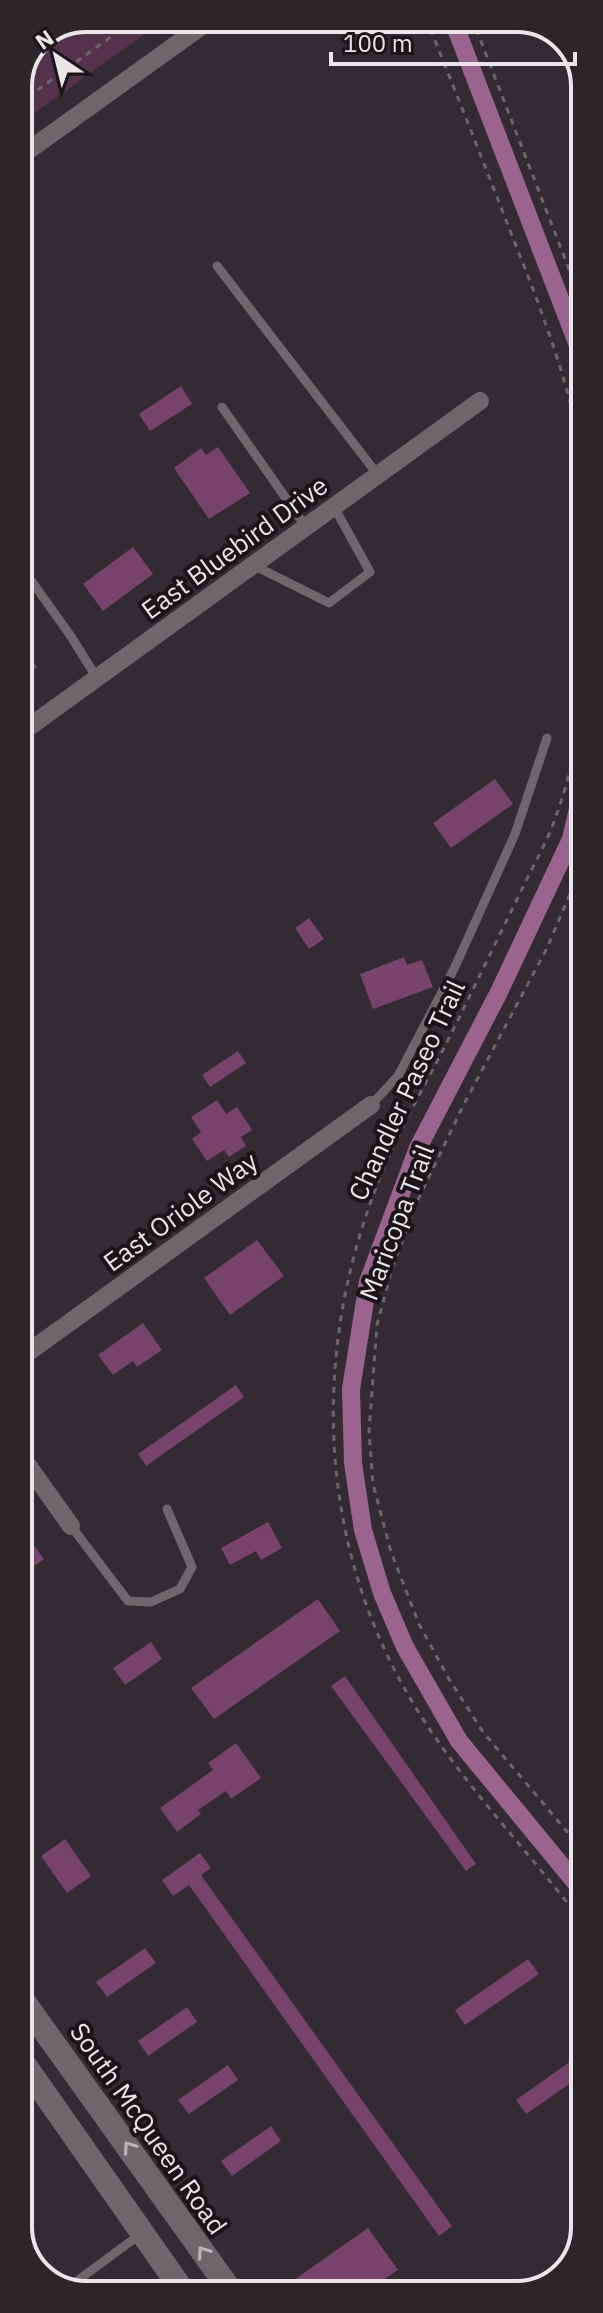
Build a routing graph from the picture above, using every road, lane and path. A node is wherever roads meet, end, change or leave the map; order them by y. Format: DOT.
graph roads {
  1 [pos="118,32"];
  2 [pos="194,32"];
  3 [pos="432,32"];
  4 [pos="477,32"];
  5 [pos="32,94"];
  6 [pos="32,148"];
  7 [pos="217,266"];
  8 [pos="571,274"];
  9 [pos="571,400"];
  10 [pos="480,401"];
  11 [pos="222,407"];
  12 [pos="378,475"];
  13 [pos="334,507"];
  14 [pos="306,527"];
  15 [pos="253,565"];
  16 [pos="32,582"];
  17 [pos="97,678"];
  18 [pos="32,725"];
  19 [pos="547,738"];
  20 [pos="571,763"];
  21 [pos="571,892"];
  22 [pos="371,1105"];
  23 [pos="32,1350"];
  24 [pos="32,1471"];
  25 [pos="167,1509"];
  26 [pos="71,1526"];
  27 [pos="571,1836"];
  28 [pos="571,1909"];
  29 [pos="32,2013"];
  30 [pos="32,2076"];
  31 [pos="174,2210"];
  32 [pos="142,2233"];
  33 [pos="78,2280"];
  34 [pos="176,2281"];
  35 [pos="224,2281"];
  1 -- 5 [label="path"];
  2 -- 6 [label="street"];
  3 -- 9 [label="path"];
  4 -- 8 [label="path"];
  7 -- 12 [label="lane"];
  10 -- 12 [label="street, East Bluebird Drive"];
  11 -- 14 [label="lane"];
  12 -- 13 [label="street, East Bluebird Drive"];
  13 -- 14 [label="street, East Bluebird Drive"];
  13 -- 15 [label="lane"];
  14 -- 15 [label="street, East Bluebird Drive"];
  15 -- 17 [label="street, East Bluebird Drive"];
  16 -- 17 [label="lane"];
  17 -- 18 [label="street, East Bluebird Drive"];
  19 -- 22 [label="lane"];
  20 -- 28 [label="path, Chandler Paseo Trail"];
  21 -- 27 [label="path, Maricopa Trail"];
  22 -- 23 [label="street, East Oriole Way"];
  24 -- 26 [label="street"];
  25 -- 26 [label="lane"];
  31 -- 29 [label="main road, South McQueen Road, one-way"];
  30 -- 32 [label="main road"];
  31 -- 32 [label="main road"];
  35 -- 31 [label="main road, South McQueen Road, one-way"];
  32 -- 33 [label="lane"];
  32 -- 34 [label="main road"];
}
